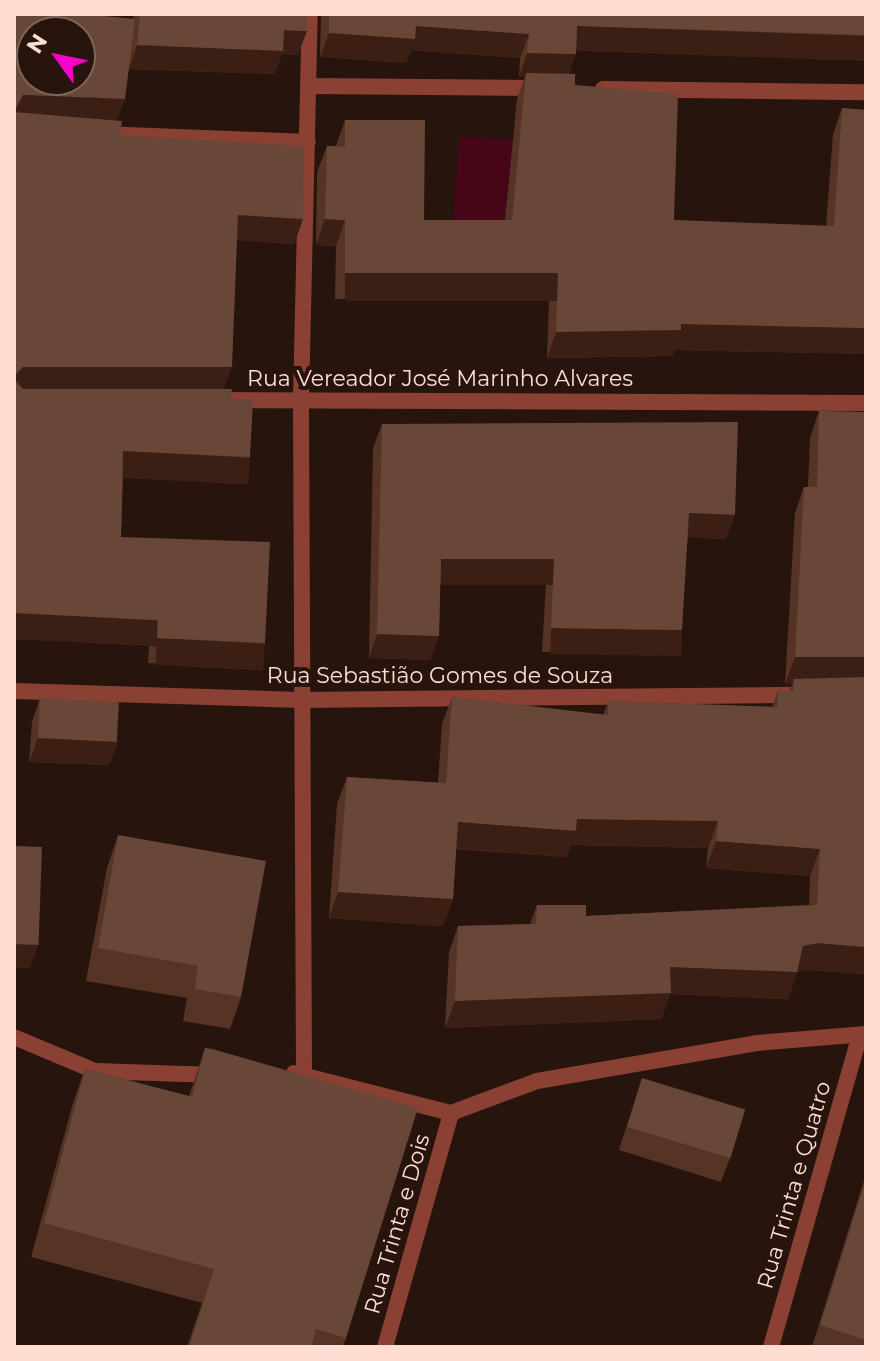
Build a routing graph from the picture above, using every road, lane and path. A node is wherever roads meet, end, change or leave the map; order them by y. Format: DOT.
graph roads {
  1 [pos="310,14"];
  2 [pos="309,86"];
  3 [pos="866,92"];
  4 [pos="76,133"];
  5 [pos="308,142"];
  6 [pos="301,399"];
  7 [pos="205,400"];
  8 [pos="866,403"];
  9 [pos="14,691"];
  10 [pos="819,694"];
  11 [pos="300,700"];
  12 [pos="863,1035"];
  13 [pos="14,1037"];
  14 [pos="304,1072"];
  15 [pos="272,1073"];
  16 [pos="240,1074"];
  17 [pos="451,1113"];
  18 [pos="385,1347"];
  19 [pos="771,1347"];
  1 -- 2 [label="street"];
  2 -- 3 [label="street"];
  2 -- 5 [label="street"];
  4 -- 5 [label="street"];
  5 -- 6 [label="street"];
  6 -- 7 [label="street, Rua Vereador José Marinho Alvares"];
  6 -- 8 [label="street, Rua Vereador José Marinho Alvares"];
  6 -- 11 [label="street"];
  9 -- 11 [label="street, Rua Sebastião Gomes de Souza"];
  10 -- 11 [label="street, Rua Sebastião Gomes de Souza"];
  11 -- 14 [label="street"];
  12 -- 17 [label="street"];
  12 -- 19 [label="street, Rua Trinta e Quatro"];
  13 -- 16 [label="street"];
  14 -- 15 [label="street"];
  14 -- 17 [label="street"];
  17 -- 18 [label="street, Rua Trinta e Dois"];
}
